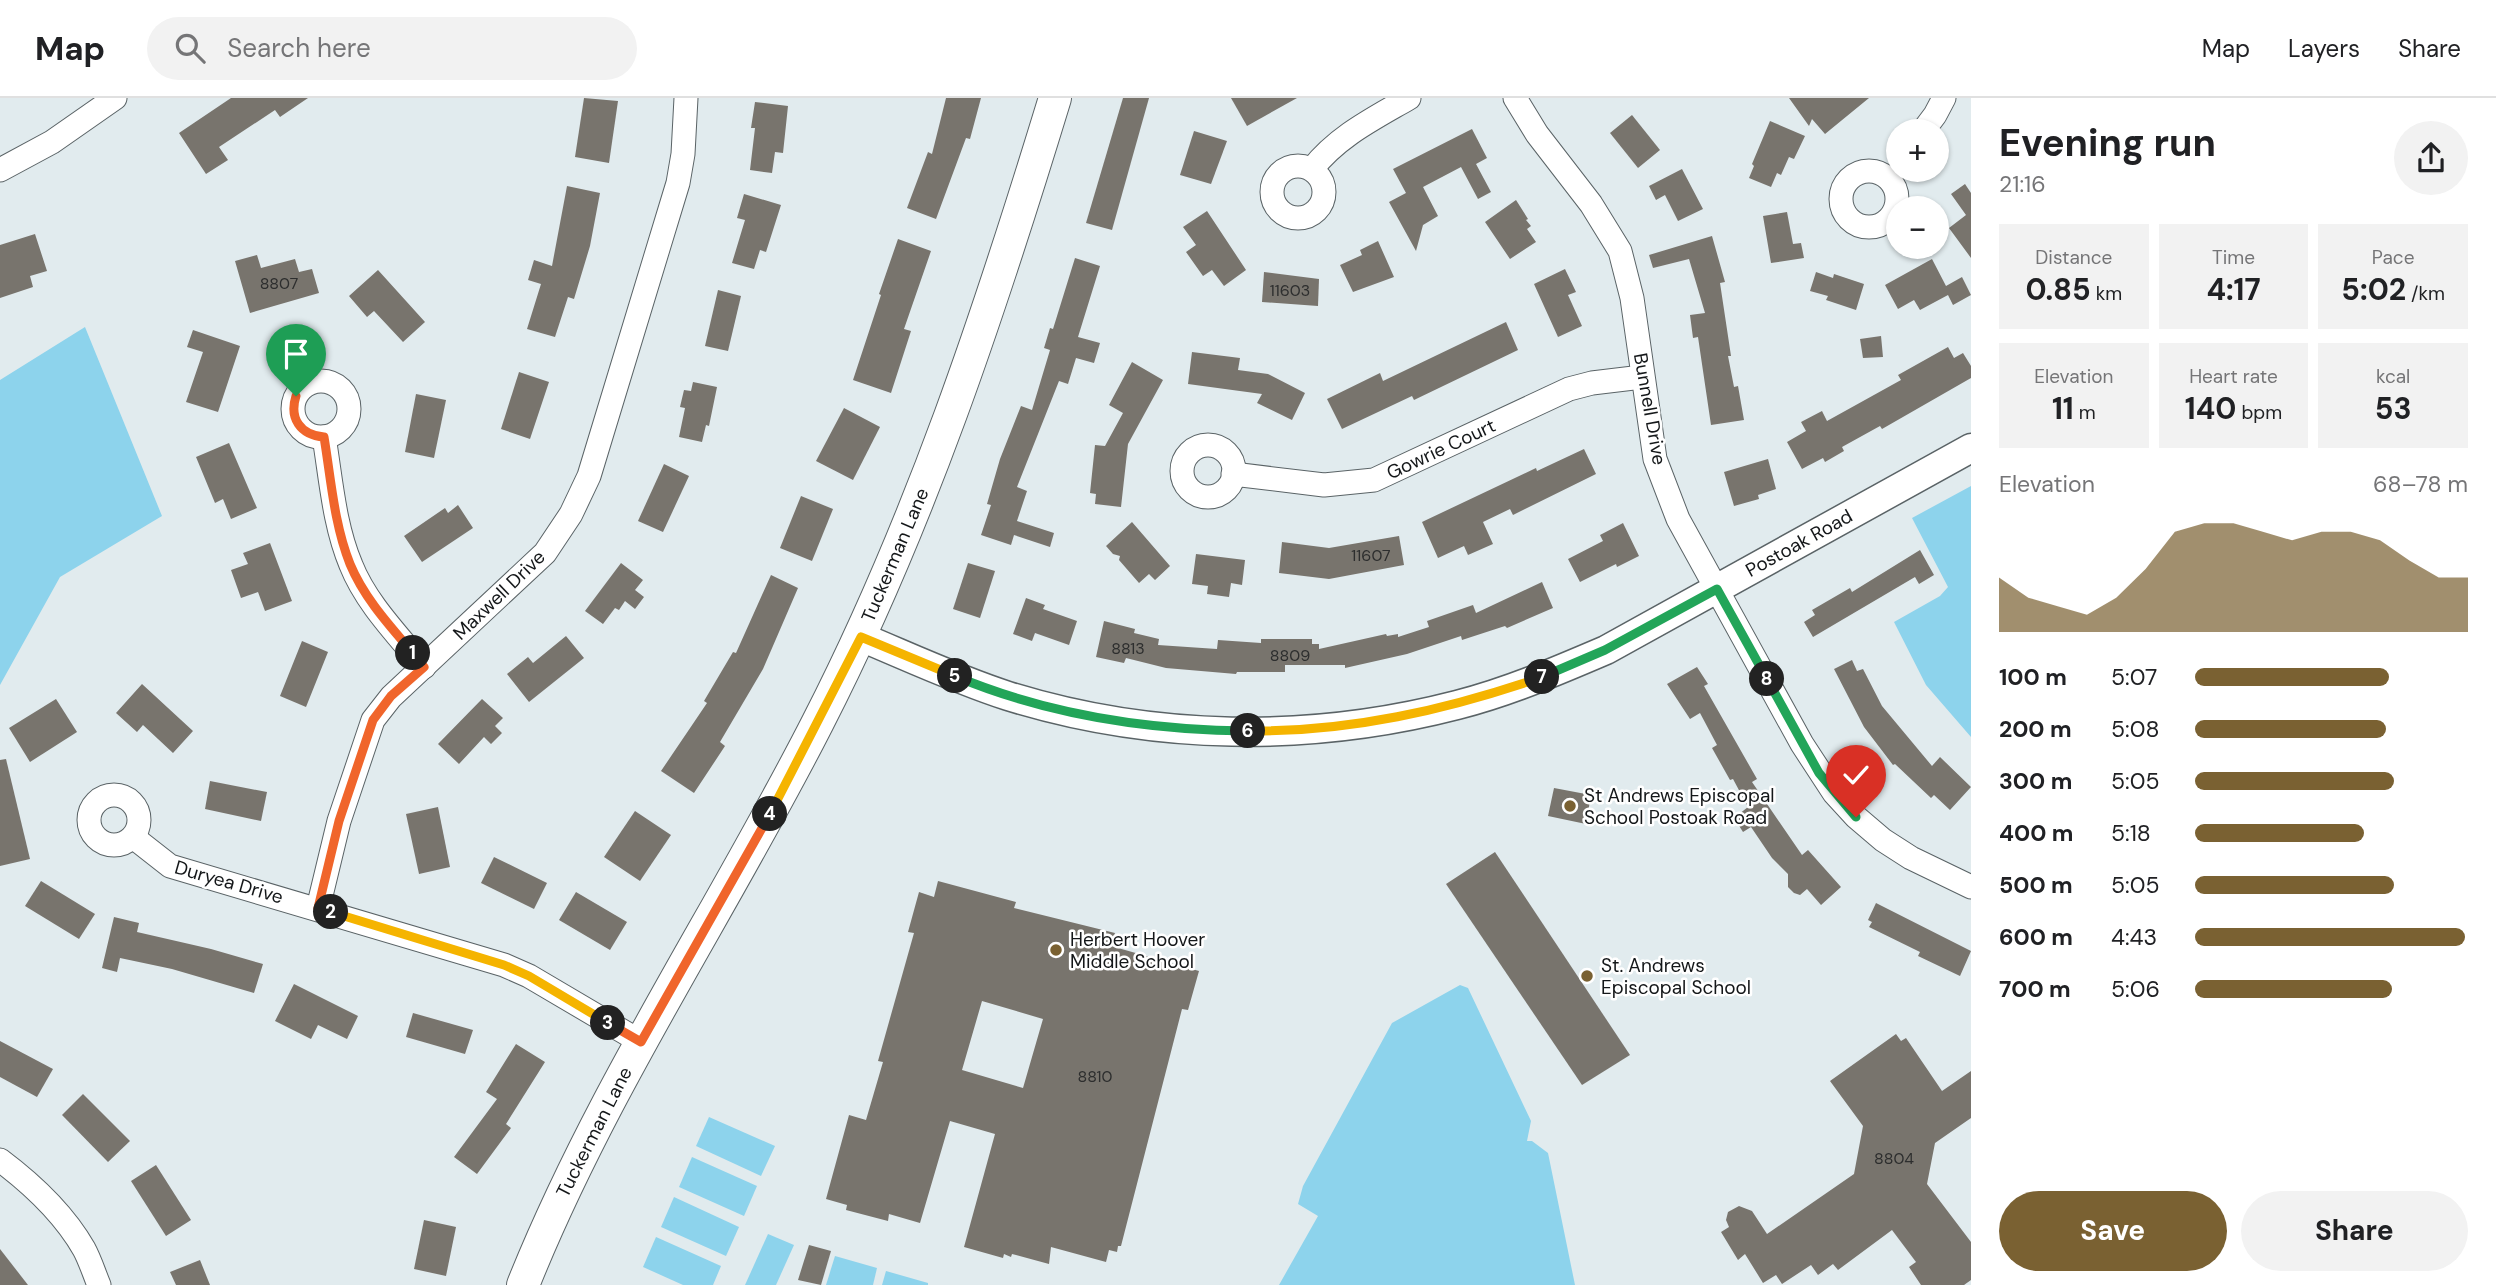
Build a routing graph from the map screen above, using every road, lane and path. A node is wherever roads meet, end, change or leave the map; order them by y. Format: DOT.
graph roads {
  1 [pos="116,98"];
  2 [pos="686,98"];
  3 [pos="1055,98"];
  4 [pos="1409,98"];
  5 [pos="1516,98"];
  6 [pos="1944,98"];
  7 [pos="1931,119"];
  8 [pos="1312,169"];
  9 [pos="0,170"];
  10 [pos="1642,377"];
  11 [pos="324,437"];
  12 [pos="1971,448"];
  13 [pos="1233,474"];
  14 [pos="1717,589"];
  15 [pos="861,637"];
  16 [pos="424,667"];
  17 [pos="133,837"];
  18 [pos="1971,887"];
  19 [pos="318,908"];
  20 [pos="641,1042"];
  21 [pos="0,1160"];
  22 [pos="99,1285"];
  23 [pos="523,1285"];
  1 -- 9 [label="street"];
  2 -- 16 [label="street, Maxwell Drive"];
  3 -- 15 [label="main road, Tuckerman Lane"];
  4 -- 8 [label="street"];
  5 -- 10 [label="street, Bunnell Drive"];
  6 -- 7 [label="street"];
  10 -- 13 [label="street, Gowrie Court"];
  10 -- 14 [label="street, Bunnell Drive"];
  11 -- 16 [label="street"];
  12 -- 14 [label="street, Postoak Road"];
  14 -- 15 [label="street, Postoak Road"];
  14 -- 18 [label="street, Bunnell Drive"];
  15 -- 20 [label="main road, Tuckerman Lane"];
  16 -- 19 [label="street, Maxwell Drive"];
  17 -- 19 [label="street, Duryea Drive"];
  19 -- 20 [label="street, Duryea Drive"];
  20 -- 23 [label="main road, Tuckerman Lane"];
  21 -- 22 [label="street"];
}
